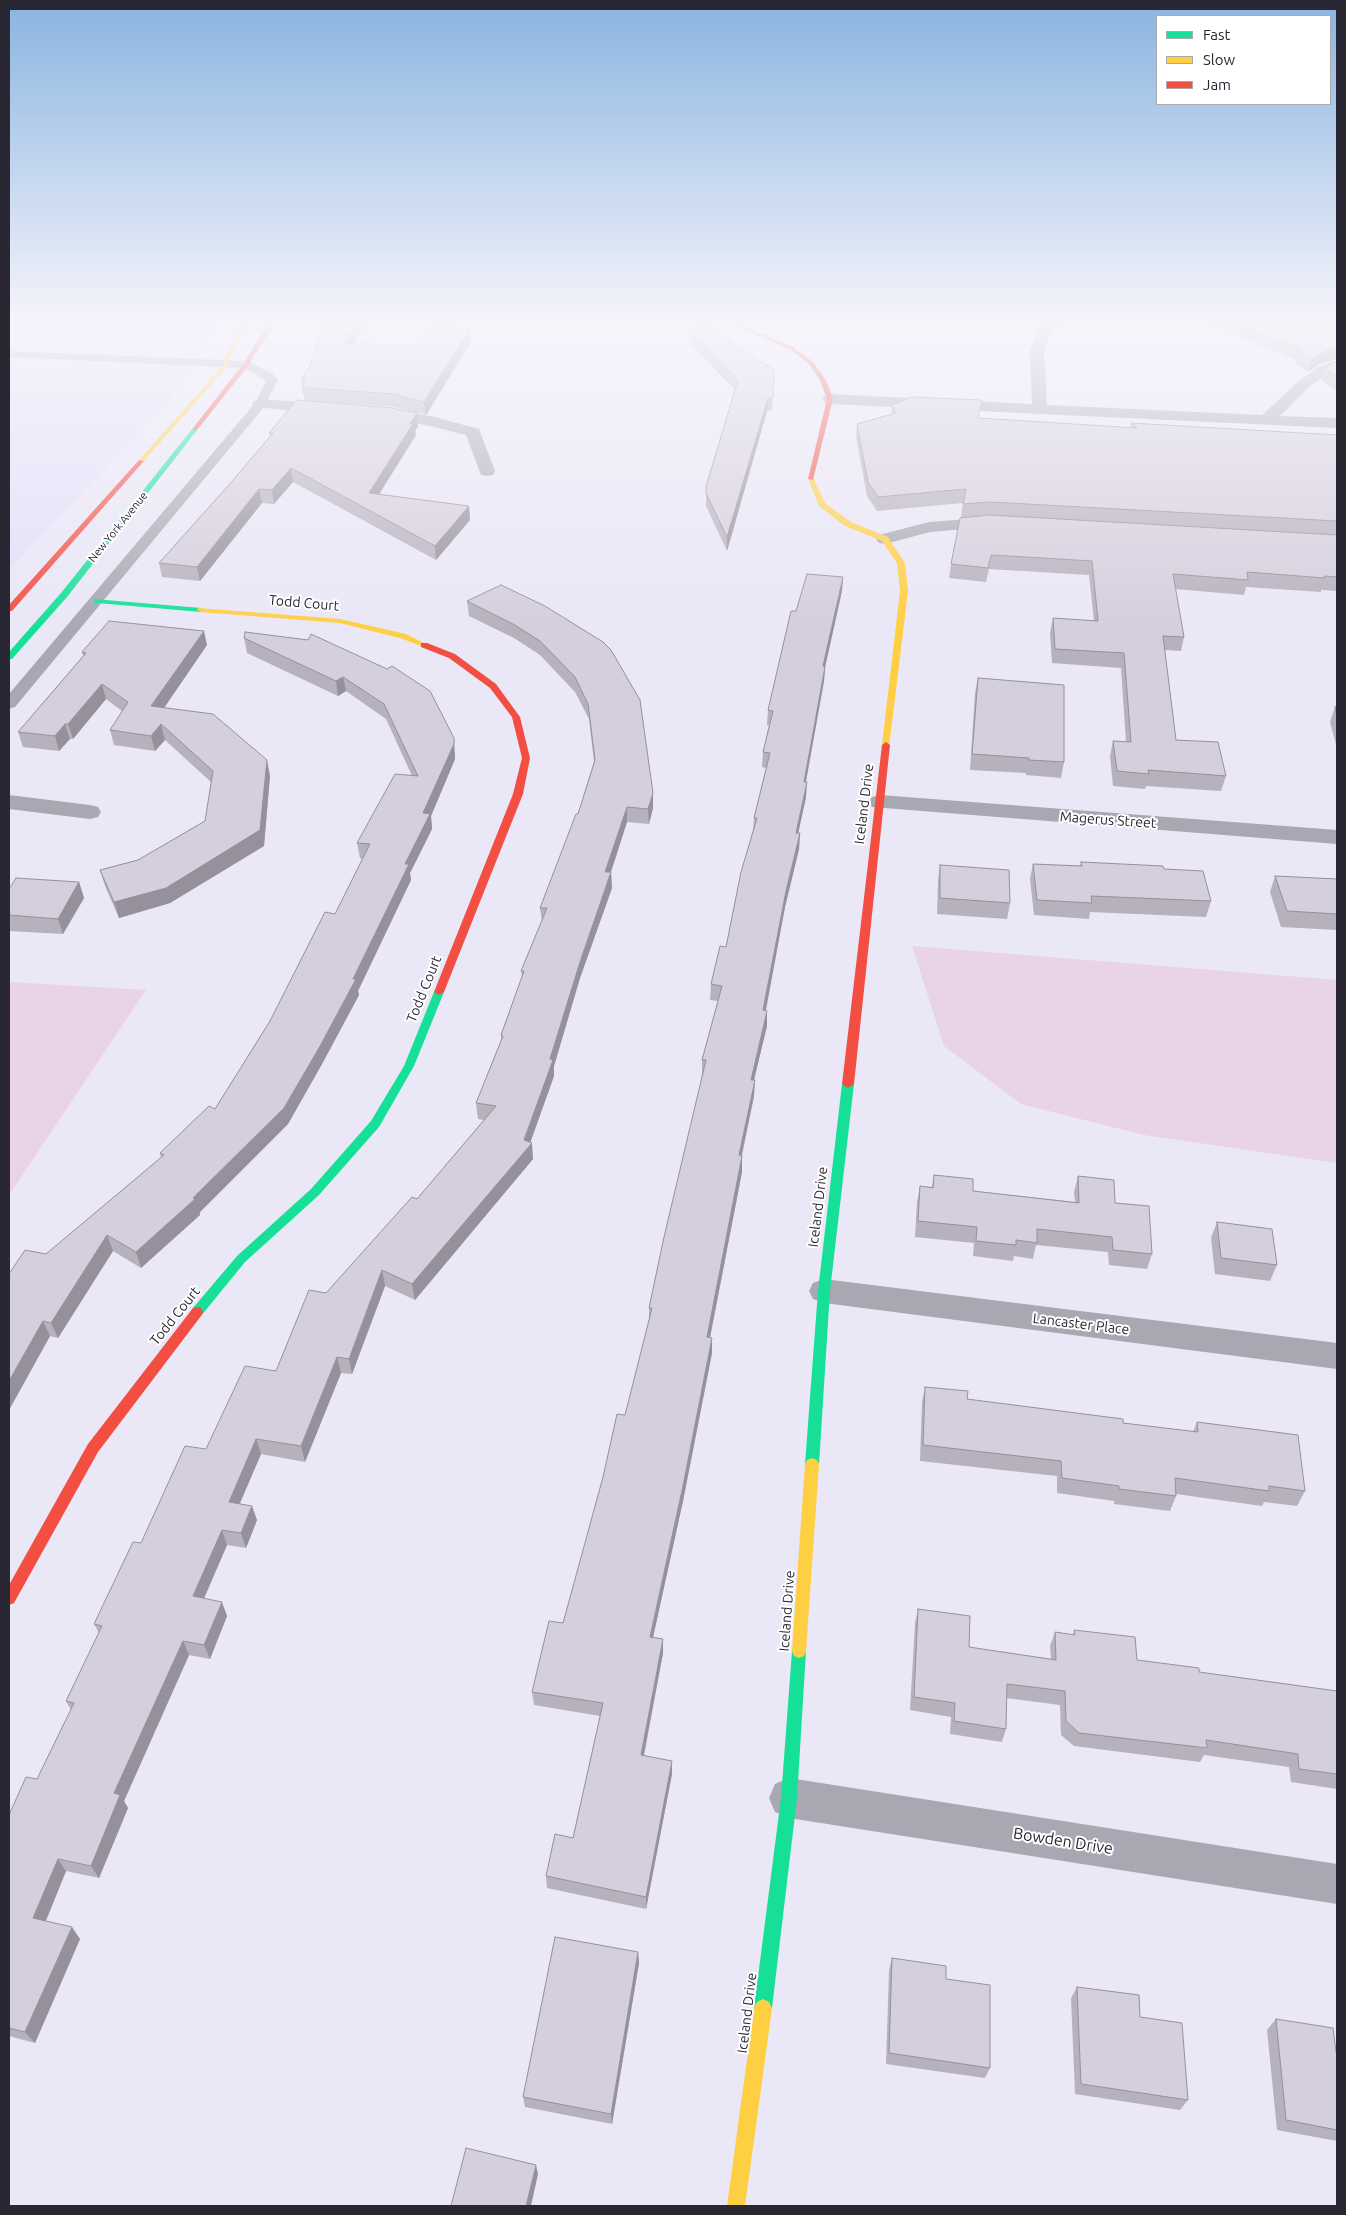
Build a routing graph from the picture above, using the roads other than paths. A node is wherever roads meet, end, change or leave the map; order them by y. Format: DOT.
graph roads {
  1 [pos="175,422"];
  2 [pos="201,422"];
  3 [pos="245,422"];
  4 [pos="436,422"];
  5 [pos="824,422"];
  6 [pos="1322,422"];
  7 [pos="1337,423"];
  8 [pos="487,471"];
  9 [pos="1017,523"];
  10 [pos="885,539"];
  11 [pos="97,600"];
  12 [pos="9,609"];
  13 [pos="9,657"];
  14 [pos="9,704"];
  15 [pos="9,802"];
  16 [pos="880,802"];
  17 [pos="90,812"];
  18 [pos="1337,837"];
  19 [pos="824,1291"];
  20 [pos="1337,1356"];
  21 [pos="9,1598"];
  22 [pos="788,1798"];
  23 [pos="1337,1884"];
  24 [pos="736,2206"];
  1 -- 12 [label="street, New York Avenue"];
  2 -- 13 [label="street, New York Avenue"];
  3 -- 11 [label="lane"];
  4 -- 8 [label="street"];
  5 -- 10 [label="street"];
  6 -- 7 [label="street"];
  9 -- 10 [label="street"];
  10 -- 16 [label="street, Iceland Drive"];
  11 -- 14 [label="lane"];
  11 -- 21 [label="street, Todd Court"];
  15 -- 17 [label="street"];
  16 -- 18 [label="street, Magerus Street"];
  16 -- 19 [label="street, Iceland Drive"];
  19 -- 20 [label="street, Lancaster Place"];
  19 -- 22 [label="street, Iceland Drive"];
  22 -- 23 [label="street, Bowden Drive"];
  22 -- 24 [label="street, Iceland Drive"];
}
